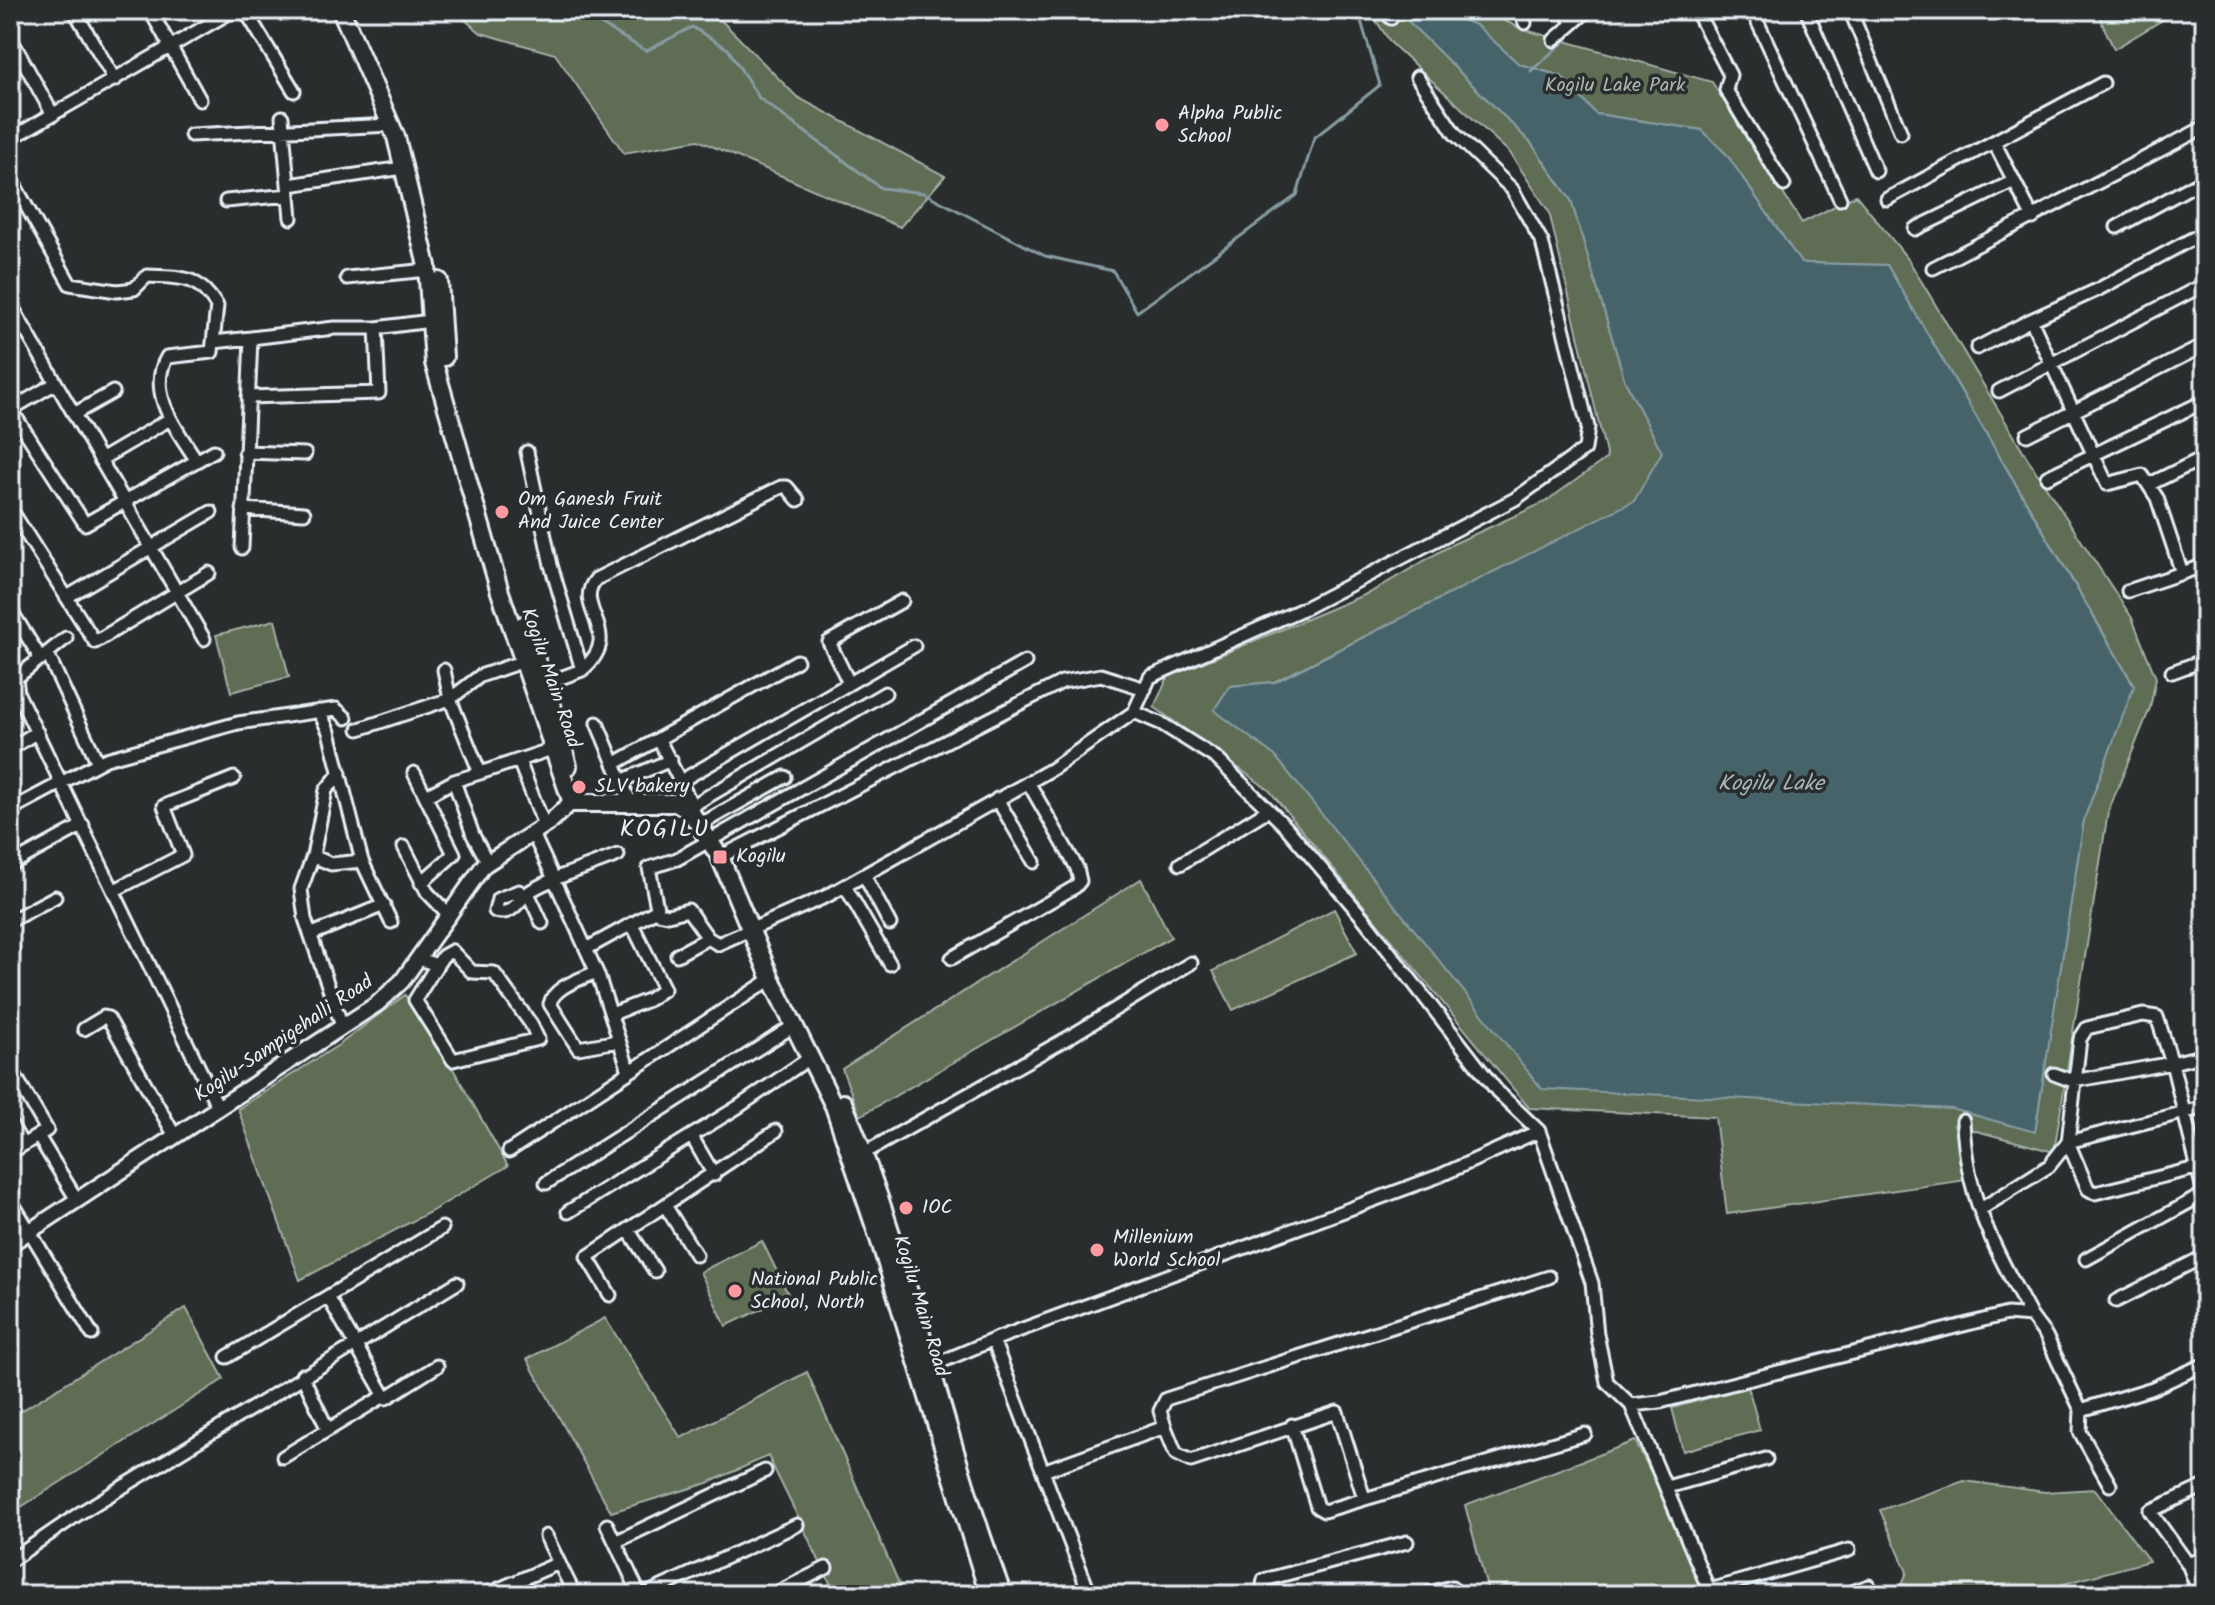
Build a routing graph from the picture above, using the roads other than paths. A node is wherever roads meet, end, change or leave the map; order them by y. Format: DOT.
graph roads {
  1 [pos="74,10"];
  2 [pos="150,10"];
  3 [pos="234,10"];
  4 [pos="245,10"];
  5 [pos="341,10"];
  6 [pos="352,10"];
  7 [pos="1519,10"];
  8 [pos="1588,10"];
  9 [pos="1696,10"];
  10 [pos="1752,10"];
  11 [pos="1806,10"];
  12 [pos="1850,10"];
  13 [pos="1568,16"];
  14 [pos="1525,23"];
  15 [pos="10,37"];
  16 [pos="1554,40"];
  17 [pos="171,48"];
  18 [pos="1417,77"];
  19 [pos="115,80"];
  20 [pos="2103,83"];
  21 [pos="294,91"];
  22 [pos="200,100"];
  23 [pos="53,115"];
  24 [pos="283,124"];
  25 [pos="391,125"];
  26 [pos="2205,127"];
  27 [pos="1901,133"];
  28 [pos="191,135"];
  29 [pos="10,139"];
  30 [pos="1994,142"];
  31 [pos="403,168"];
  32 [pos="1876,171"];
  33 [pos="10,177"];
  34 [pos="2205,179"];
  35 [pos="2014,181"];
  36 [pos="1784,185"];
  37 [pos="289,190"];
  38 [pos="1840,199"];
  39 [pos="1887,199"];
  40 [pos="226,201"];
  41 [pos="291,218"];
  42 [pos="2033,218"];
  43 [pos="2117,227"];
  44 [pos="1915,229"];
  45 [pos="2205,232"];
  46 [pos="1933,268"];
  47 [pos="428,270"];
  48 [pos="347,278"];
  49 [pos="2205,284"];
  50 [pos="10,303"];
  51 [pos="437,320"];
  52 [pos="2031,320"];
  53 [pos="376,328"];
  54 [pos="251,338"];
  55 [pos="214,342"];
  56 [pos="2205,345"];
  57 [pos="1977,348"];
  58 [pos="2052,363"];
  59 [pos="56,383"];
  60 [pos="1999,391"];
  61 [pos="113,392"];
  62 [pos="248,397"];
  63 [pos="2205,401"];
  64 [pos="10,409"];
  65 [pos="2071,411"];
  66 [pos="74,414"];
  67 [pos="170,419"];
  68 [pos="2027,435"];
  69 [pos="214,451"];
  70 [pos="245,452"];
  71 [pos="527,452"];
  72 [pos="305,454"];
  73 [pos="2092,455"];
  74 [pos="2205,457"];
  75 [pos="100,460"];
  76 [pos="197,461"];
  77 [pos="2047,477"];
  78 [pos="2150,484"];
  79 [pos="798,500"];
  80 [pos="124,502"];
  81 [pos="10,508"];
  82 [pos="243,509"];
  83 [pos="211,512"];
  84 [pos="304,513"];
  85 [pos="150,548"];
  86 [pos="242,548"];
  87 [pos="2205,565"];
  88 [pos="209,573"];
  89 [pos="2182,573"];
  90 [pos="2128,591"];
  91 [pos="176,593"];
  92 [pos="67,597"];
  93 [pos="902,601"];
  94 [pos="10,609"];
  95 [pos="66,638"];
  96 [pos="204,639"];
  97 [pos="914,646"];
  98 [pos="44,657"];
  99 [pos="2205,660"];
  100 [pos="524,661"];
  101 [pos="797,661"];
  102 [pos="1025,662"];
  103 [pos="444,670"];
  104 [pos="582,670"];
  105 [pos="2172,672"];
  106 [pos="849,683"];
  107 [pos="544,684"];
  108 [pos="1145,689"];
  109 [pos="885,693"];
  110 [pos="14,696"];
  111 [pos="450,699"];
  112 [pos="319,711"];
  113 [pos="1134,712"];
  114 [pos="548,715"];
  115 [pos="346,718"];
  116 [pos="597,723"];
  117 [pos="359,729"];
  118 [pos="37,732"];
  119 [pos="659,740"];
  120 [pos="10,749"];
  121 [pos="552,749"];
  122 [pos="671,760"];
  123 [pos="519,761"];
  124 [pos="98,763"];
  125 [pos="614,764"];
  126 [pos="340,773"];
  127 [pos="414,773"];
  128 [pos="480,773"];
  129 [pos="785,777"];
  130 [pos="234,778"];
  131 [pos="62,781"];
  132 [pos="454,781"];
  133 [pos="679,782"];
  134 [pos="1028,782"];
  135 [pos="624,789"];
  136 [pos="426,796"];
  137 [pos="997,799"];
  138 [pos="575,800"];
  139 [pos="687,806"];
  140 [pos="10,810"];
  141 [pos="1268,810"];
  142 [pos="703,823"];
  143 [pos="83,825"];
  144 [pos="539,830"];
  145 [pos="714,839"];
  146 [pos="404,847"];
  147 [pos="618,855"];
  148 [pos="313,856"];
  149 [pos="723,856"];
  150 [pos="362,861"];
  151 [pos="1034,862"];
  152 [pos="488,863"];
  153 [pos="1180,864"];
  154 [pos="10,865"];
  155 [pos="864,875"];
  156 [pos="554,879"];
  157 [pos="421,883"];
  158 [pos="845,886"];
  159 [pos="115,890"];
  160 [pos="55,897"];
  161 [pos="384,905"];
  162 [pos="657,910"];
  163 [pos="450,916"];
  164 [pos="10,921"];
  165 [pos="391,922"];
  166 [pos="542,923"];
  167 [pos="632,924"];
  168 [pos="890,924"];
  169 [pos="754,928"];
  170 [pos="312,934"];
  171 [pos="708,938"];
  172 [pos="586,949"];
  173 [pos="677,955"];
  174 [pos="952,958"];
  175 [pos="419,959"];
  176 [pos="1191,963"];
  177 [pos="890,964"];
  178 [pos="437,965"];
  179 [pos="596,972"];
  180 [pos="771,979"];
  181 [pos="612,1014"];
  182 [pos="795,1025"];
  183 [pos="342,1026"];
  184 [pos="84,1029"];
  185 [pos="618,1041"];
  186 [pos="2205,1055"];
  187 [pos="811,1057"];
  188 [pos="2172,1063"];
  189 [pos="10,1067"];
  190 [pos="629,1071"];
  191 [pos="2054,1074"];
  192 [pos="2073,1081"];
  193 [pos="218,1107"];
  194 [pos="2205,1107"];
  195 [pos="2183,1113"];
  196 [pos="1963,1121"];
  197 [pos="10,1123"];
  198 [pos="776,1131"];
  199 [pos="1539,1131"];
  200 [pos="38,1136"];
  201 [pos="175,1136"];
  202 [pos="692,1137"];
  203 [pos="2068,1142"];
  204 [pos="23,1145"];
  205 [pos="509,1151"];
  206 [pos="10,1153"];
  207 [pos="858,1157"];
  208 [pos="2196,1168"];
  209 [pos="714,1175"];
  210 [pos="546,1183"];
  211 [pos="2204,1195"];
  212 [pos="10,1199"];
  213 [pos="77,1200"];
  214 [pos="666,1207"];
  215 [pos="1981,1209"];
  216 [pos="568,1212"];
  217 [pos="442,1228"];
  218 [pos="30,1231"];
  219 [pos="629,1231"];
  220 [pos="10,1244"];
  221 [pos="696,1255"];
  222 [pos="2205,1256"];
  223 [pos="2086,1259"];
  224 [pos="655,1271"];
  225 [pos="1549,1277"];
  226 [pos="457,1283"];
  227 [pos="610,1295"];
  228 [pos="328,1297"];
  229 [pos="2116,1301"];
  230 [pos="2031,1316"];
  231 [pos="92,1334"];
  232 [pos="993,1340"];
  233 [pos="356,1342"];
  234 [pos="227,1357"];
  235 [pos="2205,1364"];
  236 [pos="437,1366"];
  237 [pos="931,1366"];
  238 [pos="302,1375"];
  239 [pos="384,1396"];
  240 [pos="1631,1405"];
  241 [pos="2081,1410"];
  242 [pos="1292,1425"];
  243 [pos="1165,1427"];
  244 [pos="328,1430"];
  245 [pos="1585,1434"];
  246 [pos="283,1457"];
  247 [pos="1766,1459"];
  248 [pos="765,1471"];
  249 [pos="1043,1471"];
  250 [pos="2110,1485"];
  251 [pos="2205,1486"];
  252 [pos="1667,1487"];
  253 [pos="1364,1498"];
  254 [pos="607,1525"];
  255 [pos="797,1525"];
  256 [pos="546,1536"];
  257 [pos="615,1542"];
  258 [pos="1407,1542"];
  259 [pos="1849,1550"];
  260 [pos="2205,1557"];
  261 [pos="10,1561"];
  262 [pos="559,1563"];
  263 [pos="2188,1564"];
  264 [pos="826,1568"];
  265 [pos="1869,1586"];
  266 [pos="1710,1593"];
  267 [pos="485,1595"];
  268 [pos="575,1595"];
  269 [pos="642,1595"];
  270 [pos="772,1595"];
  271 [pos="989,1595"];
  272 [pos="1003,1595"];
  273 [pos="1090,1595"];
  274 [pos="1261,1595"];
  275 [pos="1421,1595"];
  276 [pos="1454,1595"];
  277 [pos="1843,1595"];
  278 [pos="2200,1595"];
  1 -- 19 [label="street"];
  2 -- 17 [label="street"];
  3 -- 17 [label="street"];
  4 -- 21 [label="street"];
  5 -- 25 [label="main road, Kogilu Main Road"];
  6 -- 51 [label="main road, Kogilu Main Road"];
  7 -- 14 [label="street"];
  8 -- 13 [label="street"];
  9 -- 36 [label="street"];
  10 -- 38 [label="street"];
  11 -- 32 [label="street"];
  12 -- 27 [label="street"];
  13 -- 16 [label="street"];
  15 -- 23 [label="street"];
  17 -- 19 [label="street"];
  17 -- 22 [label="street"];
  18 -- 108 [label="street"];
  19 -- 23 [label="street"];
  20 -- 30 [label="street"];
  23 -- 29 [label="street"];
  24 -- 25 [label="street"];
  24 -- 28 [label="street"];
  24 -- 37 [label="street"];
  25 -- 31 [label="main road, Kogilu Main Road"];
  26 -- 42 [label="street"];
  30 -- 35 [label="street"];
  30 -- 39 [label="street"];
  31 -- 37 [label="street"];
  31 -- 47 [label="main road, Kogilu Main Road"];
  33 -- 55 [label="street"];
  34 -- 43 [label="street"];
  35 -- 42 [label="street"];
  35 -- 44 [label="street"];
  37 -- 40 [label="street"];
  37 -- 41 [label="street"];
  42 -- 46 [label="street"];
  45 -- 52 [label="street"];
  47 -- 48 [label="street"];
  47 -- 51 [label="main road, Kogilu Main Road"];
  49 -- 58 [label="street"];
  50 -- 59 [label="street"];
  51 -- 53 [label="street"];
  51 -- 100 [label="main road, Kogilu Main Road"];
  51 -- 107 [label="main road, Kogilu Main Road"];
  52 -- 57 [label="street"];
  52 -- 58 [label="street"];
  53 -- 54 [label="street"];
  53 -- 62 [label="street"];
  54 -- 55 [label="street"];
  54 -- 62 [label="street"];
  55 -- 67 [label="street"];
  56 -- 65 [label="street"];
  58 -- 60 [label="street"];
  58 -- 65 [label="street"];
  59 -- 64 [label="street"];
  59 -- 66 [label="street"];
  61 -- 66 [label="street"];
  62 -- 70 [label="street"];
  63 -- 73 [label="street"];
  64 -- 80 [label="street"];
  65 -- 68 [label="street"];
  65 -- 73 [label="street"];
  66 -- 75 [label="street"];
  67 -- 75 [label="street"];
  67 -- 76 [label="street"];
  69 -- 76 [label="street"];
  70 -- 72 [label="street"];
  70 -- 82 [label="street"];
  71 -- 104 [label="street"];
  73 -- 77 [label="street"];
  73 -- 78 [label="street"];
  74 -- 78 [label="street"];
  75 -- 80 [label="street"];
  76 -- 80 [label="street"];
  78 -- 89 [label="street"];
  79 -- 104 [label="street"];
  80 -- 85 [label="street"];
  81 -- 92 [label="street"];
  82 -- 84 [label="street"];
  82 -- 86 [label="street"];
  83 -- 85 [label="street"];
  85 -- 91 [label="street"];
  85 -- 92 [label="street"];
  87 -- 89 [label="street"];
  88 -- 91 [label="street"];
  89 -- 90 [label="street"];
  91 -- 92 [label="street"];
  91 -- 96 [label="street"];
  93 -- 106 [label="street"];
  94 -- 98 [label="street"];
  95 -- 98 [label="street"];
  97 -- 106 [label="street"];
  98 -- 110 [label="street"];
  98 -- 124 [label="street"];
  99 -- 105 [label="street"];
  100 -- 111 [label="street"];
  100 -- 114 [label="main road, Kogilu Main Road"];
  101 -- 119 [label="street"];
  102 -- 145 [label="street"];
  103 -- 111 [label="street"];
  104 -- 107 [label="street"];
  106 -- 133 [label="street"];
  107 -- 114 [label="main road, Kogilu Main Road"];
  108 -- 113 [label="street"];
  108 -- 149 [label="street"];
  109 -- 139 [label="street"];
  110 -- 118 [label="street"];
  111 -- 117 [label="street"];
  111 -- 128 [label="street"];
  112 -- 115 [label="street"];
  112 -- 124 [label="street"];
  112 -- 126 [label="street"];
  113 -- 134 [label="street"];
  113 -- 141 [label="street"];
  114 -- 121 [label="main road, Kogilu Main Road"];
  114 -- 138 [label="main road, Kogilu Main Road"];
  116 -- 125 [label="street"];
  118 -- 120 [label="street"];
  118 -- 131 [label="street"];
  119 -- 122 [label="street"];
  119 -- 125 [label="street"];
  121 -- 123 [label="street"];
  121 -- 138 [label="main road, Kogilu Main Road"];
  122 -- 133 [label="street"];
  122 -- 135 [label="street"];
  123 -- 128 [label="street"];
  123 -- 144 [label="street"];
  124 -- 131 [label="street"];
  125 -- 135 [label="street"];
  126 -- 148 [label="street"];
  126 -- 150 [label="street"];
  127 -- 136 [label="street"];
  128 -- 132 [label="street"];
  129 -- 142 [label="street"];
  130 -- 159 [label="street"];
  131 -- 140 [label="street"];
  131 -- 143 [label="street"];
  132 -- 136 [label="street"];
  132 -- 152 [label="street"];
  133 -- 139 [label="street"];
  134 -- 137 [label="street"];
  134 -- 174 [label="street"];
  135 -- 138 [label="main road"];
  135 -- 139 [label="main road"];
  136 -- 157 [label="street"];
  137 -- 151 [label="street"];
  137 -- 155 [label="street"];
  138 -- 139 [label="main road"];
  138 -- 144 [label="street, Kogilu-Sampigehalli Road"];
  139 -- 142 [label="main road, Kogilu Main Road"];
  141 -- 153 [label="street"];
  141 -- 199 [label="street"];
  142 -- 145 [label="main road, Kogilu Main Road"];
  143 -- 154 [label="street"];
  143 -- 159 [label="street"];
  144 -- 152 [label="street, Kogilu-Sampigehalli Road"];
  144 -- 156 [label="street"];
  145 -- 149 [label="main road, Kogilu Main Road"];
  145 -- 162 [label="street"];
  146 -- 157 [label="street"];
  147 -- 156 [label="street"];
  148 -- 150 [label="street"];
  148 -- 170 [label="street"];
  149 -- 169 [label="main road, Kogilu Main Road"];
  150 -- 161 [label="street"];
  152 -- 163 [label="street, Kogilu-Sampigehalli Road"];
  155 -- 158 [label="street"];
  155 -- 168 [label="street"];
  156 -- 166 [label="street"];
  156 -- 172 [label="street"];
  157 -- 163 [label="street"];
  158 -- 169 [label="street"];
  158 -- 177 [label="street"];
  159 -- 193 [label="street"];
  160 -- 164 [label="street"];
  161 -- 165 [label="street"];
  161 -- 170 [label="street"];
  162 -- 167 [label="street"];
  162 -- 171 [label="street"];
  163 -- 175 [label="street, Kogilu-Sampigehalli Road"];
  167 -- 172 [label="street"];
  167 -- 181 [label="street"];
  169 -- 171 [label="street"];
  169 -- 180 [label="main road, Kogilu Main Road"];
  169 -- 207 [label="main road, Kogilu Main Road"];
  170 -- 183 [label="street"];
  171 -- 173 [label="street"];
  172 -- 179 [label="street"];
  175 -- 178 [label="street"];
  175 -- 183 [label="street, Kogilu-Sampigehalli Road"];
  176 -- 207 [label="street"];
  178 -- 178 [label="street"];
  179 -- 181 [label="street"];
  179 -- 185 [label="street"];
  180 -- 182 [label="main road, Kogilu Main Road"];
  180 -- 190 [label="street"];
  181 -- 185 [label="street"];
  182 -- 187 [label="main road, Kogilu Main Road"];
  182 -- 210 [label="street"];
  183 -- 193 [label="street, Kogilu-Sampigehalli Road"];
  184 -- 201 [label="street"];
  185 -- 190 [label="street"];
  186 -- 188 [label="street"];
  187 -- 202 [label="street"];
  187 -- 207 [label="main road, Kogilu Main Road"];
  188 -- 192 [label="street"];
  188 -- 192 [label="street"];
  188 -- 195 [label="street"];
  189 -- 200 [label="street"];
  190 -- 205 [label="street"];
  191 -- 192 [label="street"];
  192 -- 203 [label="street"];
  193 -- 201 [label="street, Kogilu-Sampigehalli Road"];
  194 -- 195 [label="street"];
  195 -- 203 [label="street"];
  195 -- 208 [label="street"];
  196 -- 230 [label="street"];
  197 -- 204 [label="street"];
  198 -- 209 [label="street"];
  199 -- 232 [label="street"];
  199 -- 240 [label="street"];
  200 -- 204 [label="street"];
  200 -- 213 [label="street"];
  201 -- 213 [label="street, Kogilu-Sampigehalli Road"];
  202 -- 209 [label="street"];
  202 -- 216 [label="street"];
  203 -- 208 [label="street"];
  203 -- 215 [label="street"];
  204 -- 206 [label="street"];
  207 -- 237 [label="main road, Kogilu Main Road"];
  207 -- 271 [label="main road, Kogilu Main Road"];
  208 -- 211 [label="street"];
  209 -- 214 [label="street"];
  211 -- 223 [label="street"];
  212 -- 218 [label="street"];
  213 -- 218 [label="street, Kogilu-Sampigehalli Road"];
  214 -- 219 [label="street"];
  214 -- 221 [label="street"];
  217 -- 228 [label="street"];
  218 -- 220 [label="street, Kogilu-Sampigehalli Road"];
  218 -- 231 [label="street"];
  219 -- 224 [label="street"];
  219 -- 227 [label="street"];
  222 -- 229 [label="street"];
  225 -- 243 [label="street"];
  226 -- 233 [label="street"];
  228 -- 233 [label="street"];
  228 -- 234 [label="street"];
  230 -- 240 [label="street"];
  230 -- 241 [label="street"];
  232 -- 237 [label="street"];
  232 -- 249 [label="street"];
  233 -- 238 [label="street"];
  233 -- 239 [label="street"];
  235 -- 241 [label="street"];
  236 -- 239 [label="street"];
  237 -- 272 [label="main road, Kogilu Main Road"];
  238 -- 244 [label="street"];
  238 -- 261 [label="street"];
  239 -- 244 [label="street"];
  240 -- 252 [label="street"];
  241 -- 250 [label="street"];
  242 -- 243 [label="street"];
  242 -- 253 [label="street"];
  242 -- 253 [label="street"];
  243 -- 249 [label="street"];
  244 -- 246 [label="street"];
  245 -- 253 [label="street"];
  247 -- 252 [label="street"];
  248 -- 257 [label="street"];
  249 -- 273 [label="street"];
  251 -- 263 [label="street"];
  252 -- 266 [label="street"];
  254 -- 257 [label="street"];
  255 -- 269 [label="street"];
  256 -- 262 [label="street"];
  257 -- 269 [label="street"];
  258 -- 274 [label="street"];
  259 -- 266 [label="street"];
  260 -- 263 [label="street"];
  262 -- 267 [label="street"];
  262 -- 268 [label="street"];
  263 -- 278 [label="street"];
  264 -- 270 [label="street"];
  265 -- 277 [label="street"];
  275 -- 276 [label="street"];
}
